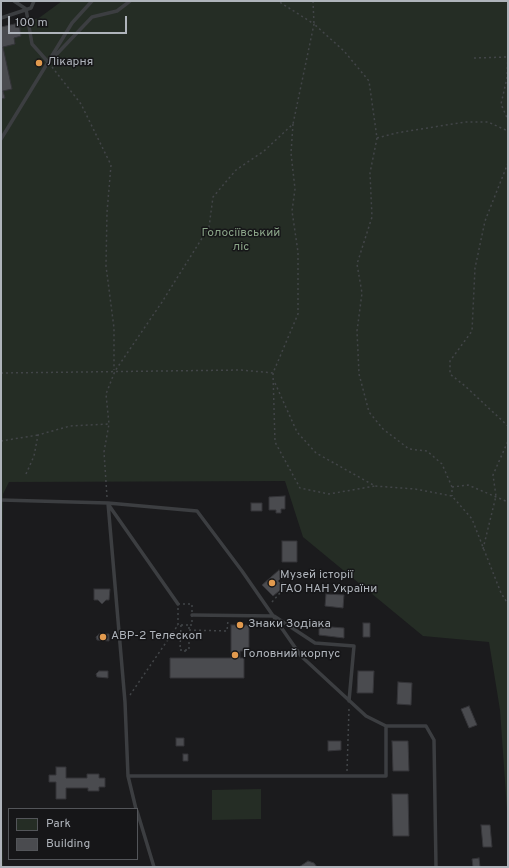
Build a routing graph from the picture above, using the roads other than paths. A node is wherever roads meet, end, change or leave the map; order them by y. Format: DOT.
graph roads {
  1 [pos="14,1"];
  2 [pos="34,1"];
  3 [pos="92,1"];
  4 [pos="130,1"];
  5 [pos="26,9"];
  6 [pos="1,18"];
  7 [pos="49,62"];
  8 [pos="1,139"];
  9 [pos="1,500"];
  10 [pos="108,503"];
  11 [pos="178,604"];
  12 [pos="192,615"];
  13 [pos="274,616"];
  14 [pos="349,701"];
  15 [pos="386,726"];
  16 [pos="128,776"];
  17 [pos="136,808"];
  18 [pos="138,813"];
  19 [pos="154,867"];
  20 [pos="436,867"];
  1 -- 5 [label="lane"];
  2 -- 5 [label="lane"];
  3 -- 7 [label="lane"];
  4 -- 7 [label="lane"];
  5 -- 6 [label="lane"];
  5 -- 7 [label="lane"];
  7 -- 8 [label="lane"];
  9 -- 10 [label="lane"];
  10 -- 11 [label="lane"];
  10 -- 13 [label="lane"];
  10 -- 16 [label="lane"];
  12 -- 13 [label="lane"];
  13 -- 14 [label="lane"];
  13 -- 14 [label="lane"];
  14 -- 15 [label="lane"];
  15 -- 16 [label="lane"];
  15 -- 20 [label="lane"];
  16 -- 17 [label="lane"];
  18 -- 19 [label="lane"];
}
